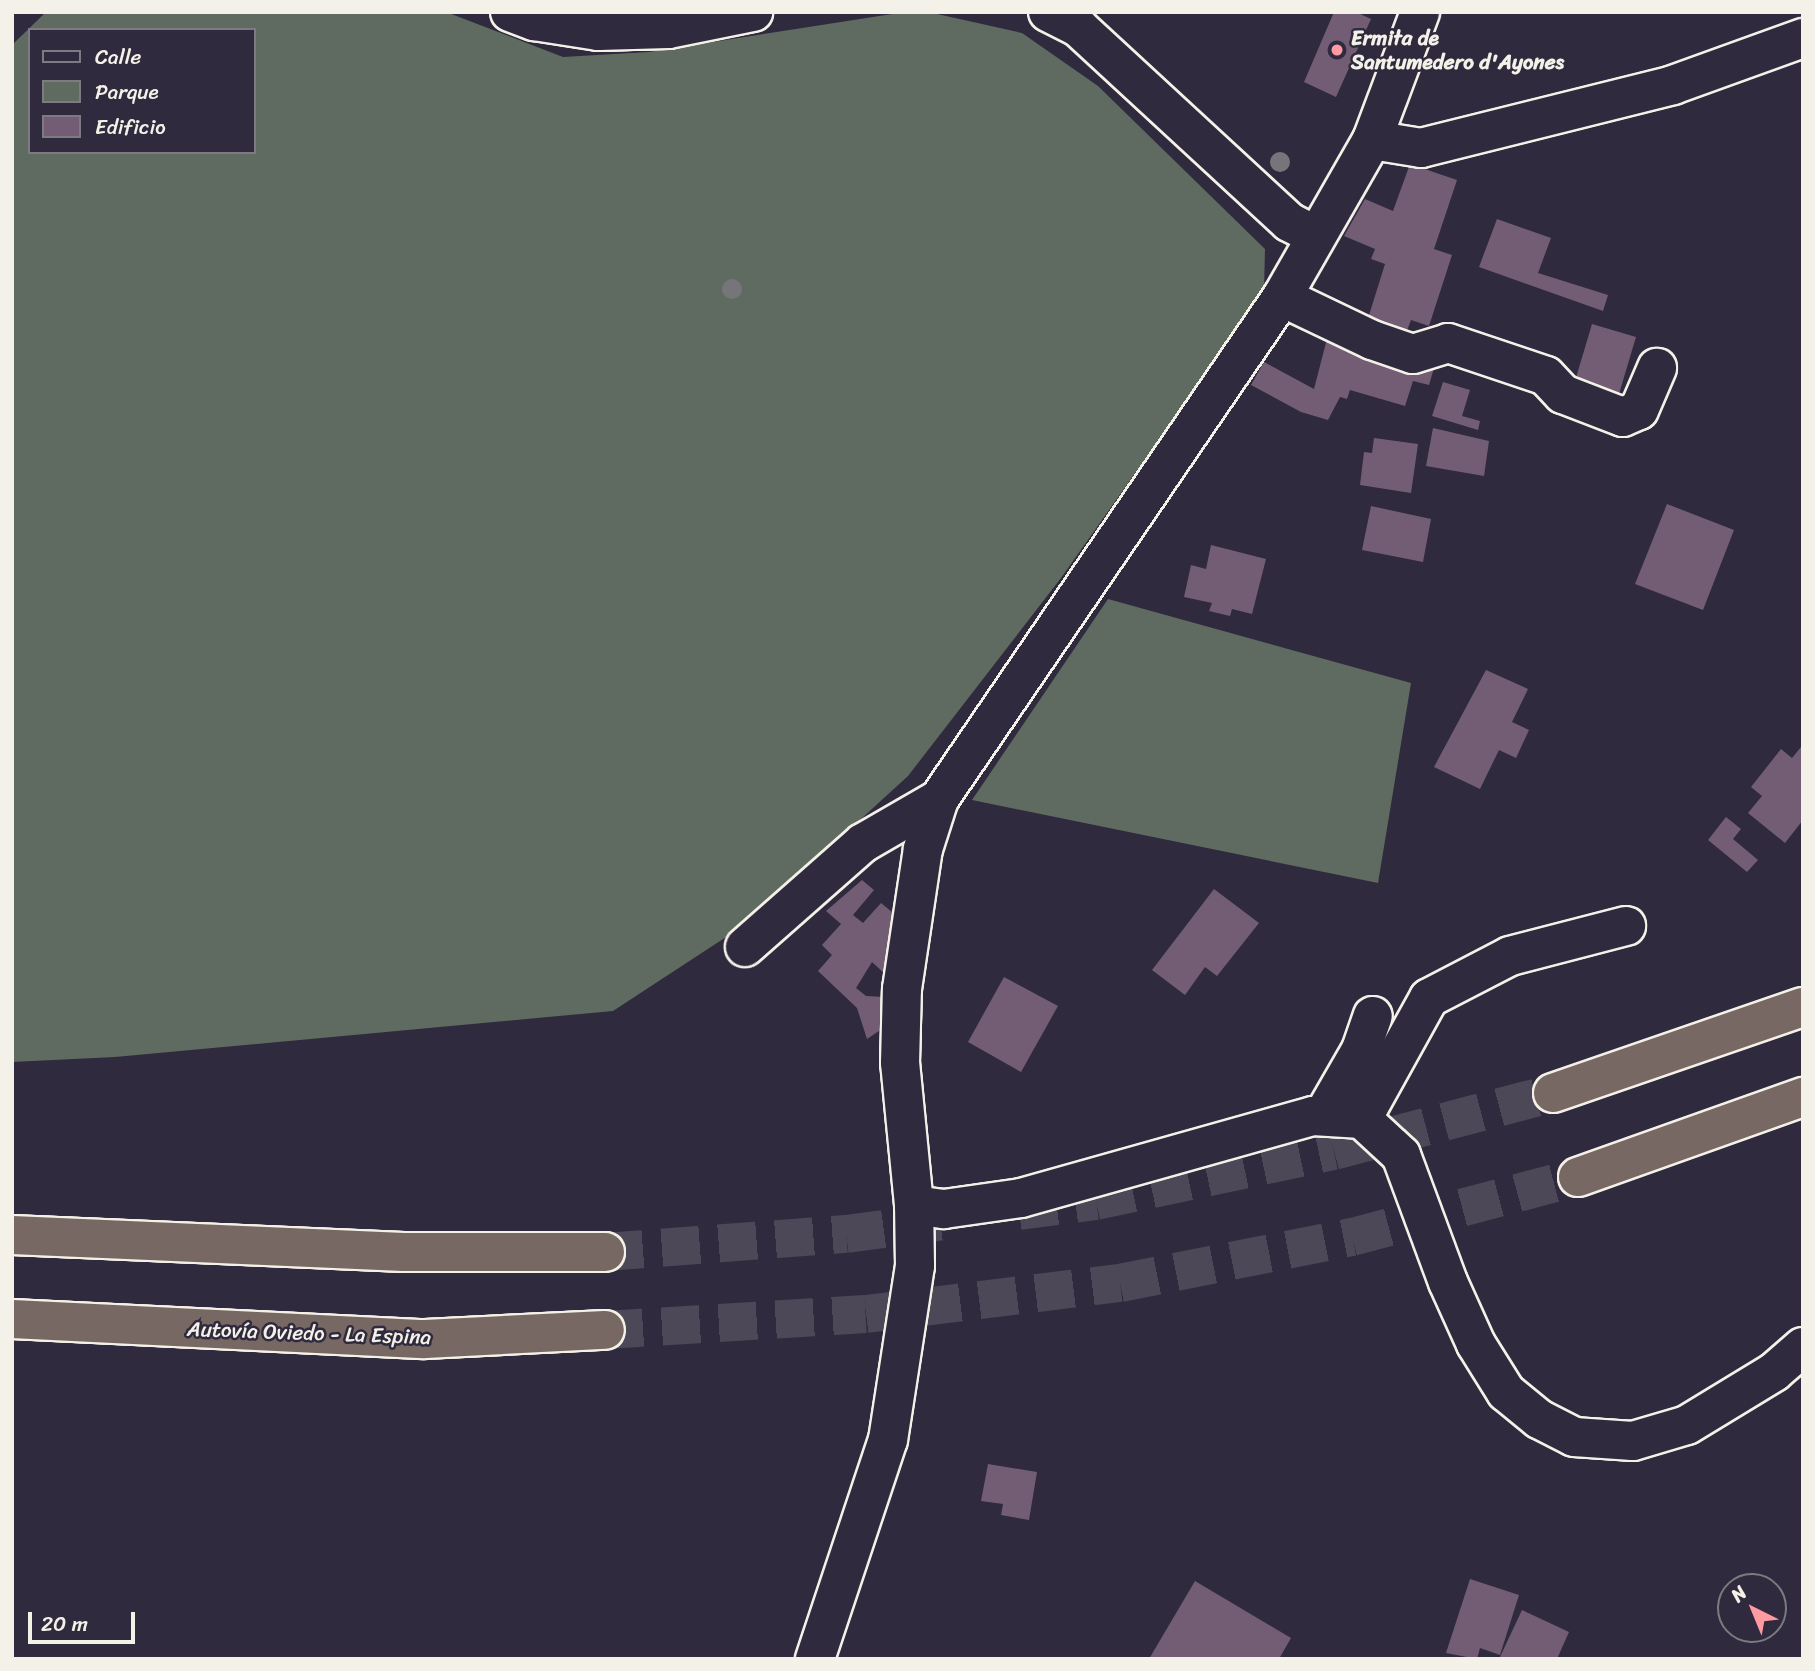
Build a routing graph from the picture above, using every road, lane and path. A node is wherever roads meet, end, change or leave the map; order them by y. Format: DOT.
graph roads {
  1 [pos="510,12"];
  2 [pos="753,12"];
  3 [pos="1048,12"];
  4 [pos="1420,12"];
  5 [pos="1803,38"];
  6 [pos="1373,140"];
  7 [pos="1315,235"];
  8 [pos="1282,297"];
  9 [pos="1657,368"];
  10 [pos="939,799"];
  11 [pos="1626,926"];
  12 [pos="745,947"];
  13 [pos="1803,1007"];
  14 [pos="1373,1016"];
  15 [pos="1553,1093"];
  16 [pos="1803,1097"];
  17 [pos="1323,1116"];
  18 [pos="1362,1119"];
  19 [pos="1578,1177"];
  20 [pos="914,1205"];
  21 [pos="12,1224"];
  22 [pos="12,1235"];
  23 [pos="201,1244"];
  24 [pos="605,1252"];
  25 [pos="12,1319"];
  26 [pos="605,1331"];
  27 [pos="425,1339"];
  28 [pos="12,1344"];
  29 [pos="1803,1347"];
  30 [pos="815,1659"];
  1 -- 2 [label="street"];
  3 -- 7 [label="street"];
  4 -- 6 [label="street"];
  5 -- 6 [label="street"];
  6 -- 7 [label="street"];
  7 -- 8 [label="street"];
  8 -- 9 [label="street"];
  8 -- 10 [label="street"];
  10 -- 12 [label="street"];
  10 -- 20 [label="street"];
  11 -- 18 [label="street"];
  13 -- 15 [label="highway"];
  14 -- 17 [label="street"];
  16 -- 19 [label="highway"];
  17 -- 18 [label="street"];
  17 -- 20 [label="street"];
  18 -- 29 [label="street"];
  20 -- 30 [label="street"];
  21 -- 23 [label="highway"];
  22 -- 23 [label="highway"];
  23 -- 24 [label="highway"];
  25 -- 27 [label="highway, Autovía Oviedo - La Espina"];
  26 -- 27 [label="highway, Autovía Oviedo - La Espina"];
  27 -- 28 [label="highway"];
}
